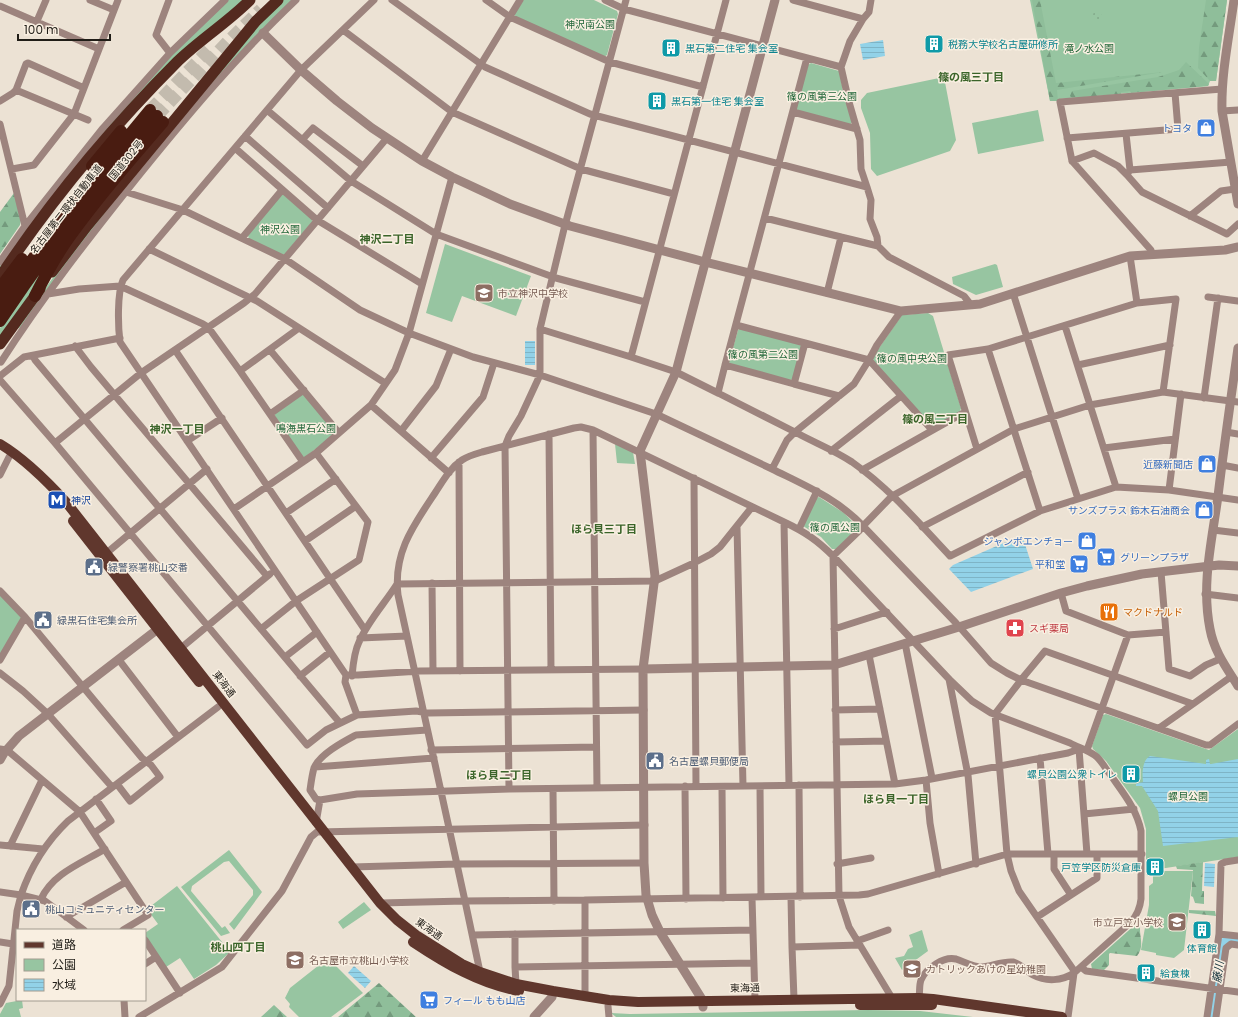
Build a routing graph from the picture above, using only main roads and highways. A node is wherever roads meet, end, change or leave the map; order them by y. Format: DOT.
graph roads {
  1 [pos="250,0"];
  2 [pos="278,0"];
  3 [pos="0,277"];
  4 [pos="34,296"];
  5 [pos="5,297"];
  6 [pos="0,321"];
  7 [pos="0,344"];
  8 [pos="0,444"];
  9 [pos="0,451"];
  10 [pos="103,555"];
  11 [pos="161,627"];
  12 [pos="319,828"];
  13 [pos="552,994"];
  14 [pos="703,1004"];
  15 [pos="1017,1017"];
  16 [pos="1062,1017"];
  1 -- 3 [label="highway"];
  2 -- 4 [label="highway, 国道302号"];
  4 -- 5 [label="highway, 名古屋第二環状自動車道"];
  4 -- 7 [label="highway, 国道302号"];
  5 -- 6 [label="highway, 名古屋第二環状自動車道"];
  8 -- 10 [label="main road, 東海通"];
  9 -- 10 [label="main road, 東海通"];
  10 -- 11 [label="main road, 東海通"];
  11 -- 12 [label="main road, 東海通"];
  11 -- 12 [label="main road, 東海通"];
  12 -- 13 [label="main road, 東海通"];
  12 -- 13 [label="main road, 東海通"];
  13 -- 14 [label="main road, 東海通"];
  13 -- 14 [label="main road, 東海通"];
  14 -- 15 [label="main road, 東海通"];
  14 -- 16 [label="main road, 東海通"];
}
